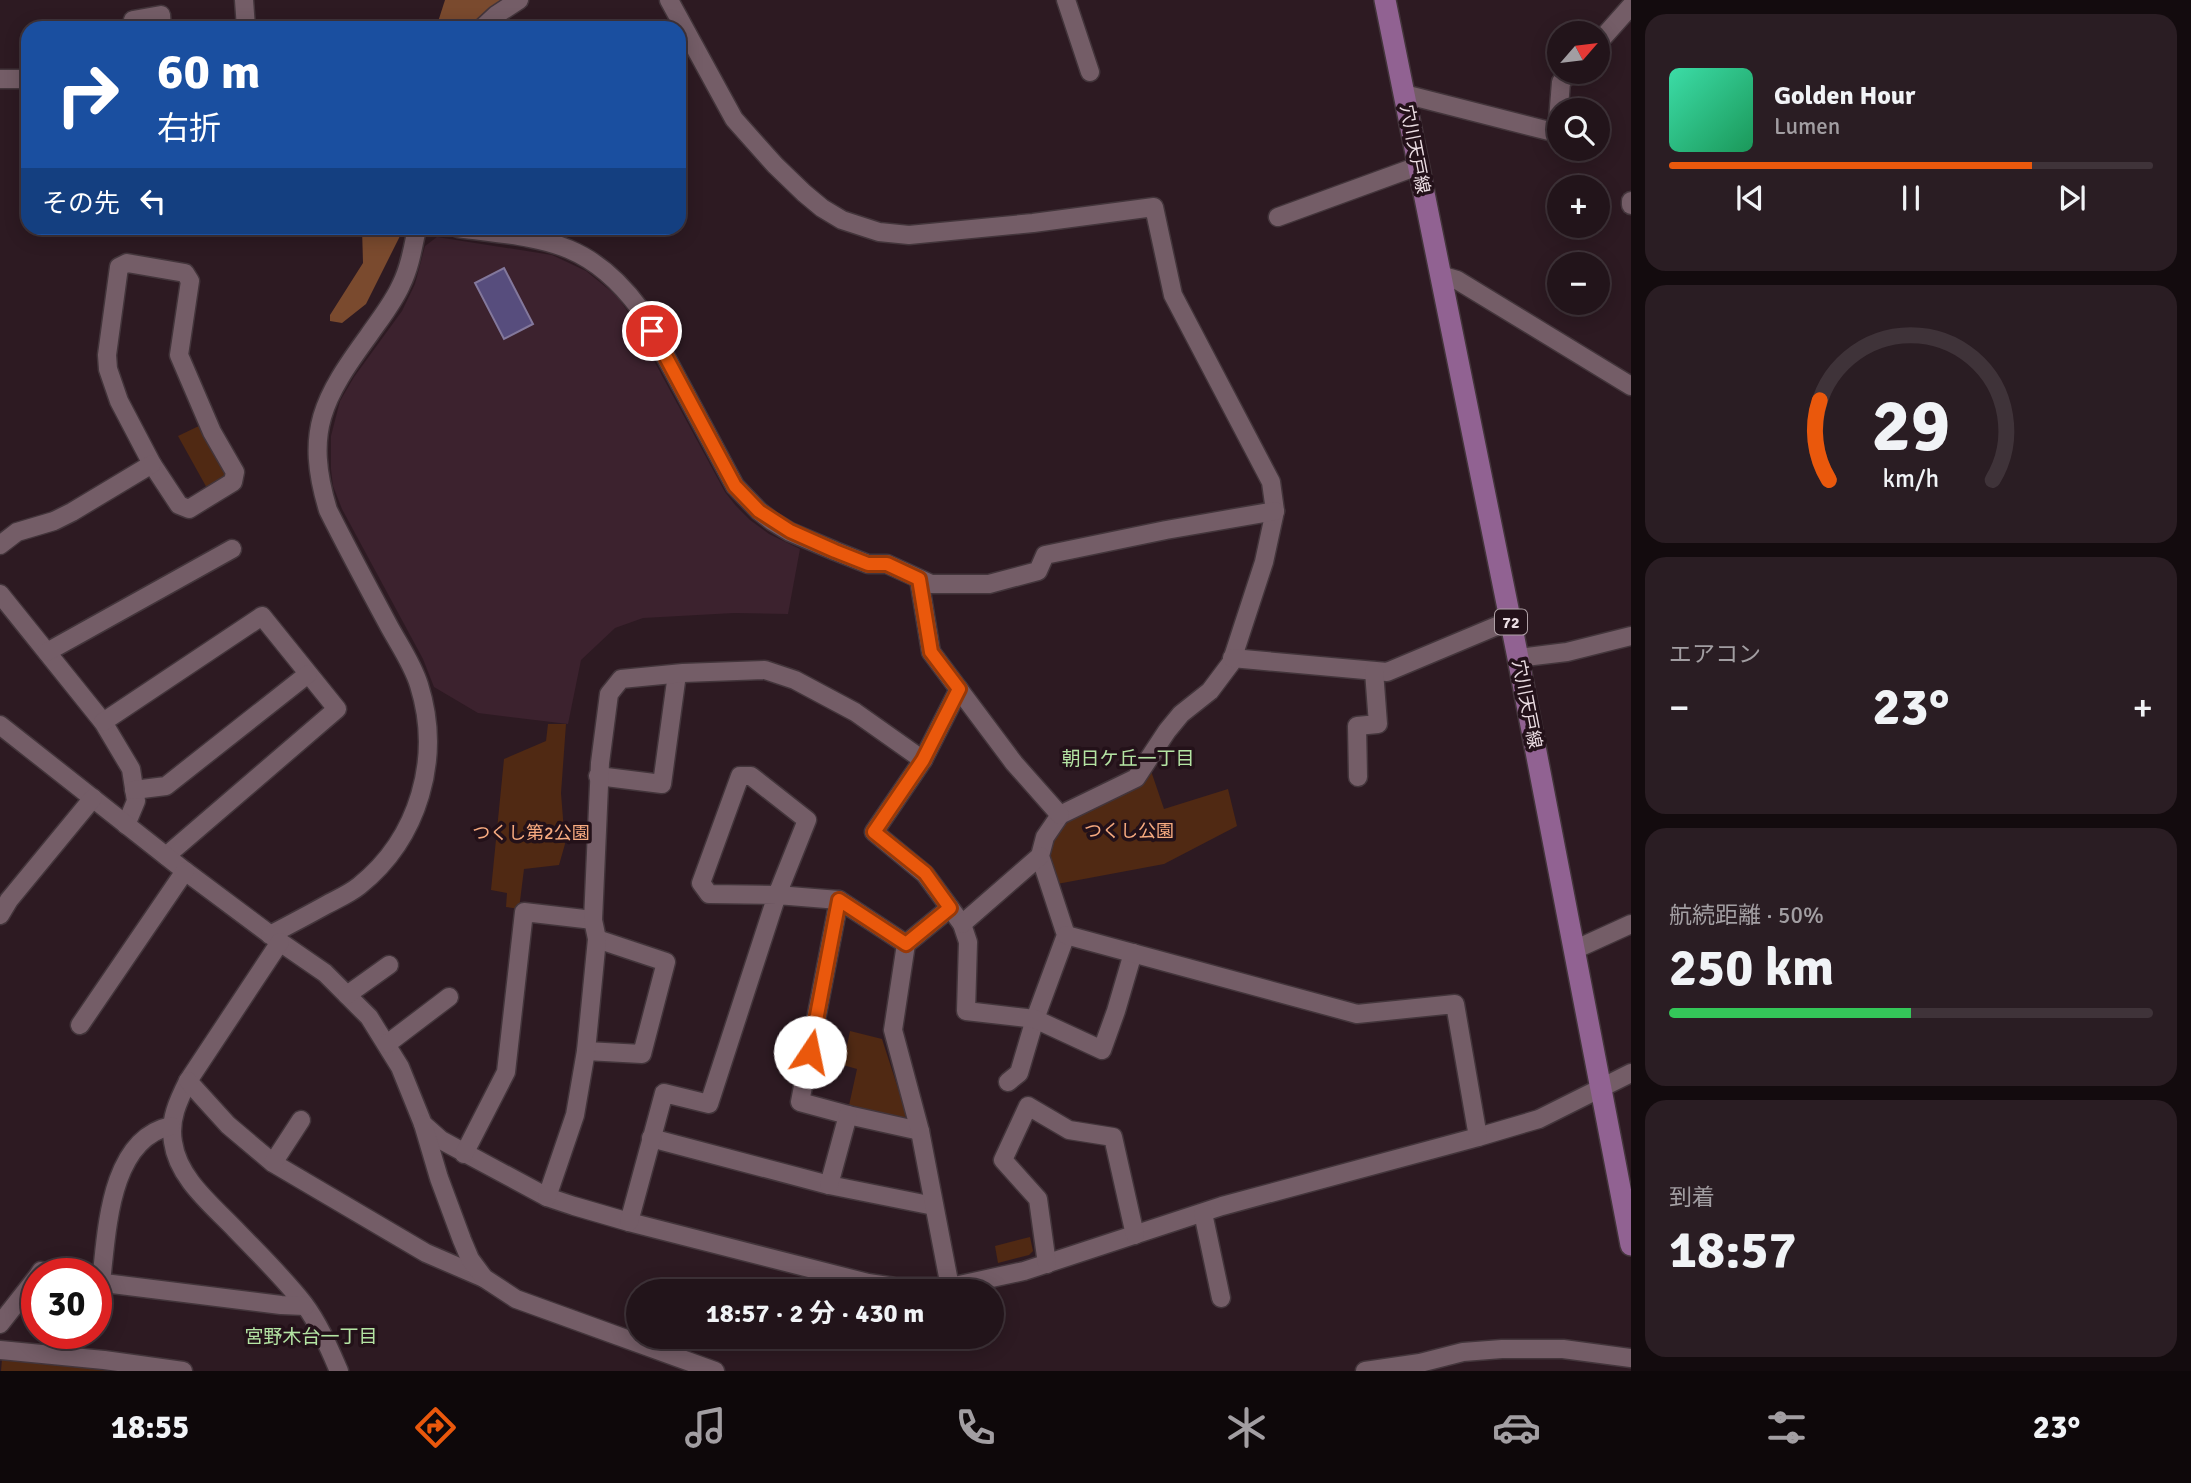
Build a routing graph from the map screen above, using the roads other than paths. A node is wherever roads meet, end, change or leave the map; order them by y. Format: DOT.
graph roads {
  1 [pos="244,0"];
  2 [pos="519,0"];
  3 [pos="669,0"];
  4 [pos="1066,0"];
  5 [pos="1385,0"];
  6 [pos="1631,6"];
  7 [pos="132,20"];
  8 [pos="161,21"];
  9 [pos="246,21"];
  10 [pos="490,21"];
  11 [pos="680,21"];
  12 [pos="1610,30"];
  13 [pos="686,31"];
  14 [pos="1090,72"];
  15 [pos="0,79"];
  16 [pos="21,79"];
  17 [pos="1561,84"];
  18 [pos="1404,94"];
  19 [pos="1419,166"];
  20 [pos="1278,216"];
  21 [pos="415,235"];
  22 [pos="508,235"];
  23 [pos="1440,275"];
  24 [pos="1631,386"];
  25 [pos="152,464"];
  26 [pos="1275,511"];
  27 [pos="0,545"];
  28 [pos="232,549"];
  29 [pos="919,579"];
  30 [pos="0,594"];
  31 [pos="1511,620"];
  32 [pos="1631,636"];
  33 [pos="47,652"];
  34 [pos="1232,658"];
  35 [pos="1518,658"];
  36 [pos="1374,671"];
  37 [pos="308,674"];
  38 [pos="677,674"];
  39 [pos="959,689"];
  40 [pos="103,722"];
  41 [pos="0,725"];
  42 [pos="923,760"];
  43 [pos="598,776"];
  44 [pos="1358,776"];
  45 [pos="134,790"];
  46 [pos="93,798"];
  47 [pos="1060,815"];
  48 [pos="126,825"];
  49 [pos="166,856"];
  50 [pos="1040,856"];
  51 [pos="185,871"];
  52 [pos="777,895"];
  53 [pos="839,900"];
  54 [pos="950,908"];
  55 [pos="0,915"];
  56 [pos="593,920"];
  57 [pos="962,924"];
  58 [pos="1631,924"];
  59 [pos="1066,935"];
  60 [pos="275,939"];
  61 [pos="597,939"];
  62 [pos="906,944"];
  63 [pos="1574,950"];
  64 [pos="1133,953"];
  65 [pos="389,965"];
  66 [pos="347,995"];
  67 [pos="449,997"];
  68 [pos="1035,1020"];
  69 [pos="80,1025"];
  70 [pos="387,1045"];
  71 [pos="586,1051"];
  72 [pos="1631,1073"];
  73 [pos="188,1081"];
  74 [pos="1008,1082"];
  75 [pos="1601,1087"];
  76 [pos="848,1115"];
  77 [pos="301,1120"];
  78 [pos="423,1124"];
  79 [pos="171,1126"];
  80 [pos="920,1130"];
  81 [pos="1478,1137"];
  82 [pos="652,1138"];
  83 [pos="464,1154"];
  84 [pos="273,1163"];
  85 [pos="830,1185"];
  86 [pos="547,1197"];
  87 [pos="934,1206"];
  88 [pos="1203,1213"];
  89 [pos="629,1222"];
  90 [pos="1135,1235"];
  91 [pos="1631,1245"];
  92 [pos="103,1258"];
  93 [pos="1047,1264"];
  94 [pos="484,1278"];
  95 [pos="852,1279"];
  96 [pos="948,1279"];
  97 [pos="987,1279"];
  98 [pos="112,1284"];
  99 [pos="21,1297"];
  100 [pos="1221,1298"];
  101 [pos="305,1306"];
  102 [pos="0,1324"];
  103 [pos="0,1351"];
  104 [pos="1631,1358"];
  105 [pos="183,1371"];
  106 [pos="339,1371"];
  107 [pos="715,1371"];
  108 [pos="1366,1371"];
  1 -- 9 [label="street"];
  2 -- 10 [label="street"];
  3 -- 11 [label="street"];
  4 -- 14 [label="street"];
  5 -- 18 [label="main road, 穴川天戸線 / 72"];
  6 -- 12 [label="street"];
  7 -- 8 [label="street"];
  13 -- 26 [label="street"];
  15 -- 16 [label="street"];
  17 -- 18 [label="street"];
  18 -- 19 [label="main road, 穴川天戸線 / 72"];
  19 -- 20 [label="street"];
  19 -- 23 [label="main road, 穴川天戸線 / 72"];
  21 -- 60 [label="street"];
  22 -- 29 [label="street"];
  23 -- 24 [label="street"];
  23 -- 31 [label="main road, 穴川天戸線 / 72"];
  25 -- 25 [label="street"];
  25 -- 27 [label="street"];
  26 -- 29 [label="street"];
  26 -- 34 [label="street"];
  28 -- 33 [label="street"];
  29 -- 39 [label="street"];
  30 -- 33 [label="street"];
  31 -- 35 [label="main road, 穴川天戸線 / 72"];
  31 -- 36 [label="street"];
  32 -- 35 [label="street"];
  33 -- 40 [label="street"];
  34 -- 36 [label="street"];
  34 -- 47 [label="street"];
  35 -- 63 [label="main road, 穴川天戸線 / 72"];
  36 -- 44 [label="street"];
  37 -- 40 [label="street"];
  37 -- 45 [label="street"];
  37 -- 49 [label="street"];
  38 -- 42 [label="street"];
  38 -- 43 [label="street"];
  38 -- 43 [label="street"];
  39 -- 42 [label="street"];
  39 -- 47 [label="street"];
  40 -- 45 [label="street"];
  41 -- 46 [label="street"];
  42 -- 54 [label="street"];
  43 -- 56 [label="street"];
  45 -- 48 [label="street"];
  46 -- 48 [label="street"];
  46 -- 55 [label="street"];
  47 -- 50 [label="street"];
  48 -- 49 [label="street"];
  49 -- 51 [label="street"];
  50 -- 57 [label="street"];
  50 -- 59 [label="street"];
  51 -- 60 [label="street"];
  51 -- 69 [label="street"];
  52 -- 52 [label="street"];
  52 -- 53 [label="street"];
  52 -- 82 [label="street"];
  53 -- 62 [label="street"];
  53 -- 76 [label="street"];
  54 -- 57 [label="street"];
  54 -- 62 [label="street"];
  56 -- 61 [label="street"];
  56 -- 83 [label="street"];
  57 -- 68 [label="street"];
  58 -- 63 [label="street"];
  59 -- 64 [label="street"];
  59 -- 68 [label="street"];
  60 -- 66 [label="street"];
  60 -- 73 [label="street"];
  61 -- 71 [label="street"];
  61 -- 71 [label="street"];
  62 -- 80 [label="street"];
  63 -- 75 [label="main road, 穴川天戸線 / 72"];
  64 -- 68 [label="street"];
  64 -- 81 [label="street"];
  65 -- 66 [label="street"];
  66 -- 70 [label="street"];
  67 -- 70 [label="street"];
  68 -- 74 [label="street"];
  70 -- 78 [label="street"];
  71 -- 86 [label="street"];
  72 -- 75 [label="street"];
  73 -- 79 [label="street"];
  73 -- 84 [label="street"];
  75 -- 81 [label="street"];
  75 -- 91 [label="main road, 穴川天戸線 / 72"];
  76 -- 80 [label="street"];
  76 -- 85 [label="street"];
  77 -- 84 [label="street"];
  78 -- 83 [label="street"];
  78 -- 94 [label="street"];
  79 -- 92 [label="street"];
  79 -- 101 [label="street"];
  80 -- 87 [label="street"];
  81 -- 88 [label="street"];
  82 -- 85 [label="street"];
  82 -- 89 [label="street"];
  83 -- 86 [label="street"];
  84 -- 94 [label="street"];
  85 -- 87 [label="street"];
  86 -- 89 [label="street"];
  87 -- 96 [label="street"];
  88 -- 90 [label="street"];
  88 -- 100 [label="street"];
  89 -- 95 [label="street"];
  90 -- 93 [label="street"];
  90 -- 93 [label="street"];
  93 -- 97 [label="street"];
  94 -- 107 [label="street"];
  98 -- 101 [label="street"];
  99 -- 102 [label="street"];
  101 -- 106 [label="street"];
  103 -- 105 [label="street"];
  104 -- 108 [label="street"];
}
